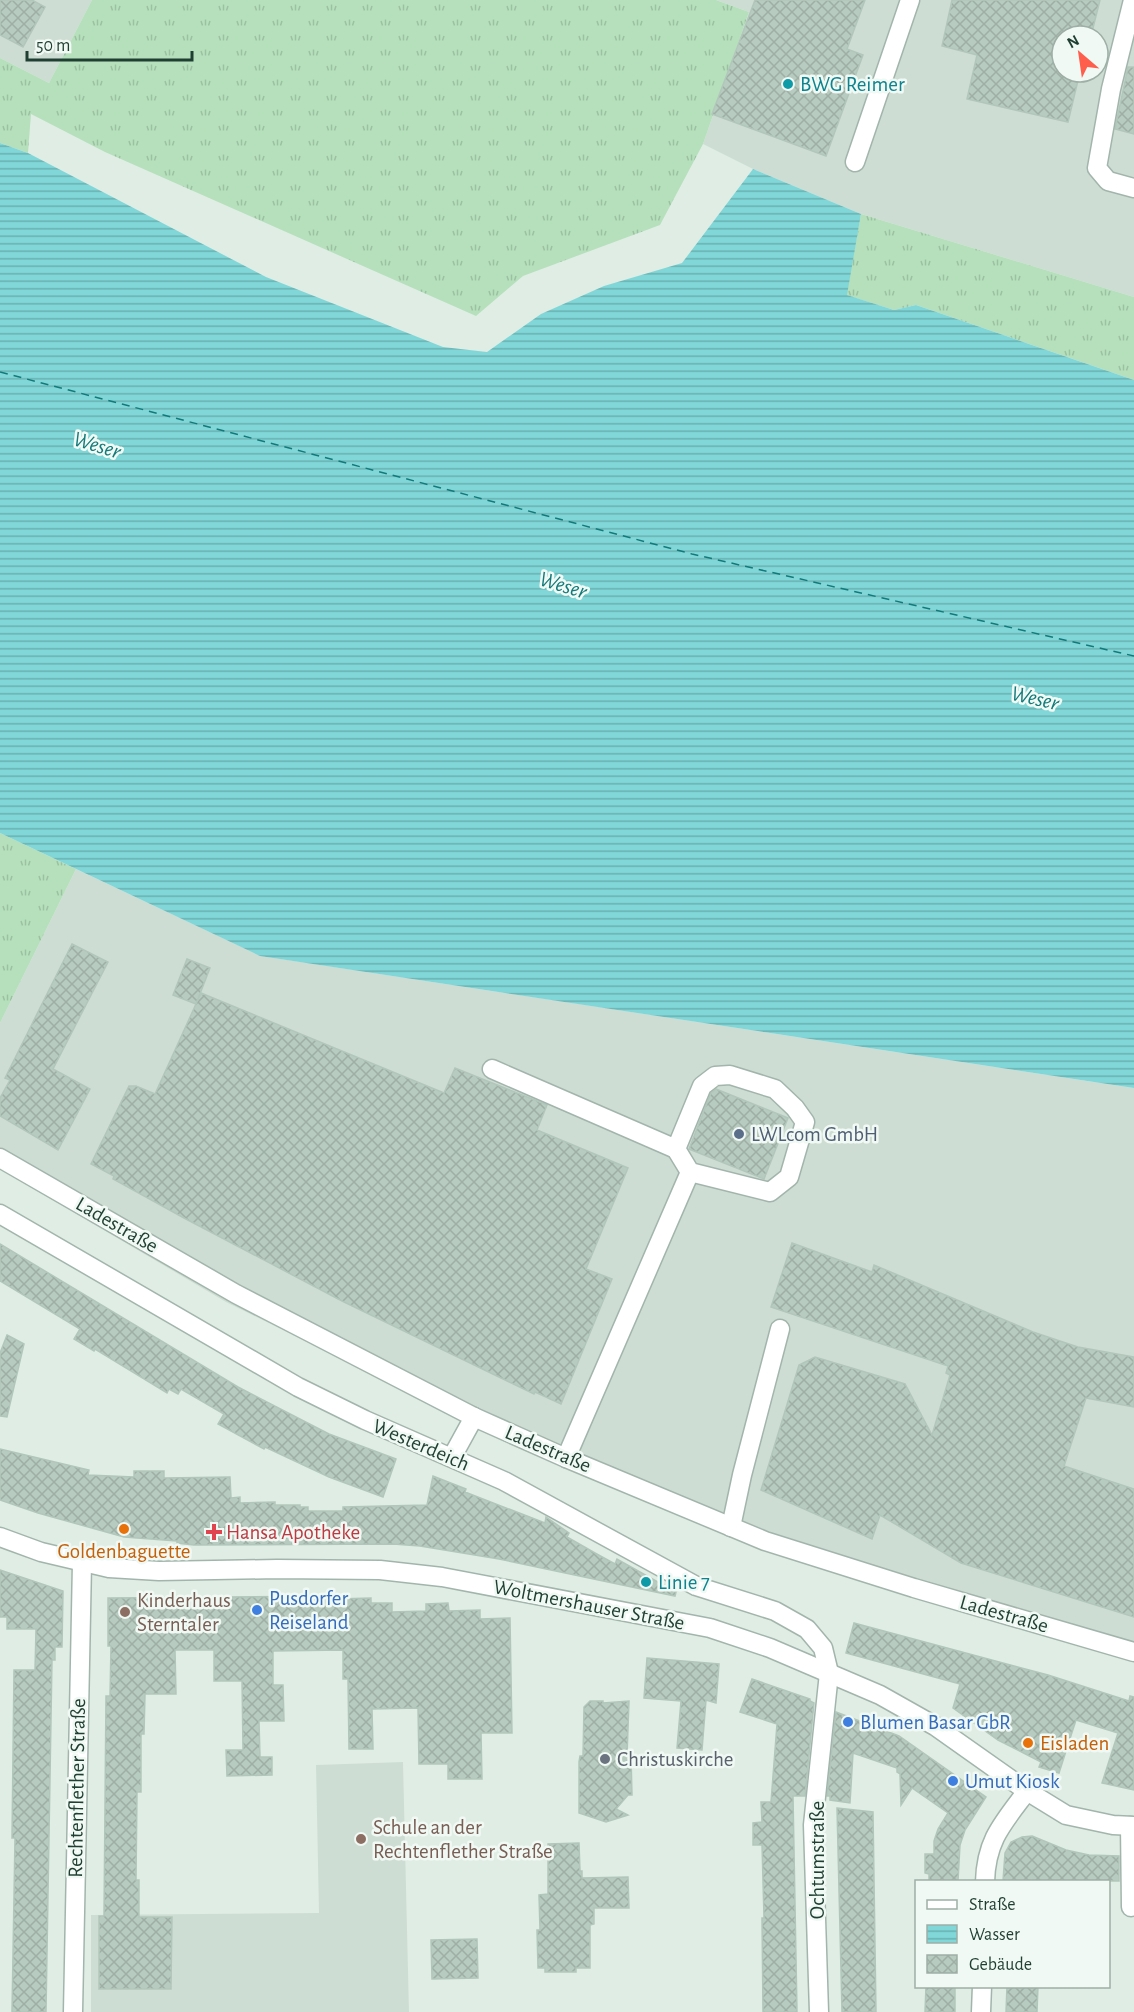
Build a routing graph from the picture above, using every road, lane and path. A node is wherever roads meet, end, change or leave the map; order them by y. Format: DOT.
graph roads {
  1 [pos="910,0"];
  2 [pos="1133,0"];
  3 [pos="855,162"];
  4 [pos="1134,188"];
  5 [pos="492,1069"];
  6 [pos="675,1149"];
  7 [pos="0,1158"];
  8 [pos="690,1172"];
  9 [pos="0,1214"];
  10 [pos="780,1329"];
  11 [pos="474,1417"];
  12 [pos="452,1457"];
  13 [pos="566,1458"];
  14 [pos="731,1527"];
  15 [pos="0,1537"];
  16 [pos="82,1563"];
  17 [pos="1134,1652"];
  18 [pos="830,1673"];
  19 [pos="1027,1791"];
  20 [pos="1132,1826"];
  21 [pos="985,1880"];
  22 [pos="1131,1907"];
  23 [pos="982,1988"];
  24 [pos="73,2012"];
  25 [pos="819,2012"];
  26 [pos="981,2012"];
  1 -- 3 [label="street"];
  2 -- 4 [label="street"];
  5 -- 6 [label="street"];
  6 -- 8 [label="street"];
  6 -- 8 [label="street"];
  7 -- 11 [label="street, Ladestraße"];
  8 -- 13 [label="street"];
  9 -- 12 [label="street, Westerdeich"];
  10 -- 14 [label="street"];
  11 -- 12 [label="street"];
  11 -- 13 [label="street, Ladestraße"];
  12 -- 18 [label="street, Westerdeich"];
  13 -- 14 [label="street, Ladestraße"];
  14 -- 17 [label="street, Ladestraße"];
  15 -- 16 [label="street, Woltmershauser Straße"];
  16 -- 18 [label="street, Woltmershauser Straße"];
  16 -- 24 [label="street, Rechtenflether Straße"];
  18 -- 19 [label="street, Woltmershauser Straße"];
  18 -- 25 [label="street, Ochtumstraße"];
  19 -- 20 [label="street, Woltmershauser Straße"];
  19 -- 21 [label="street"];
  20 -- 22 [label="street"];
  23 -- 26 [label="street"];
}
